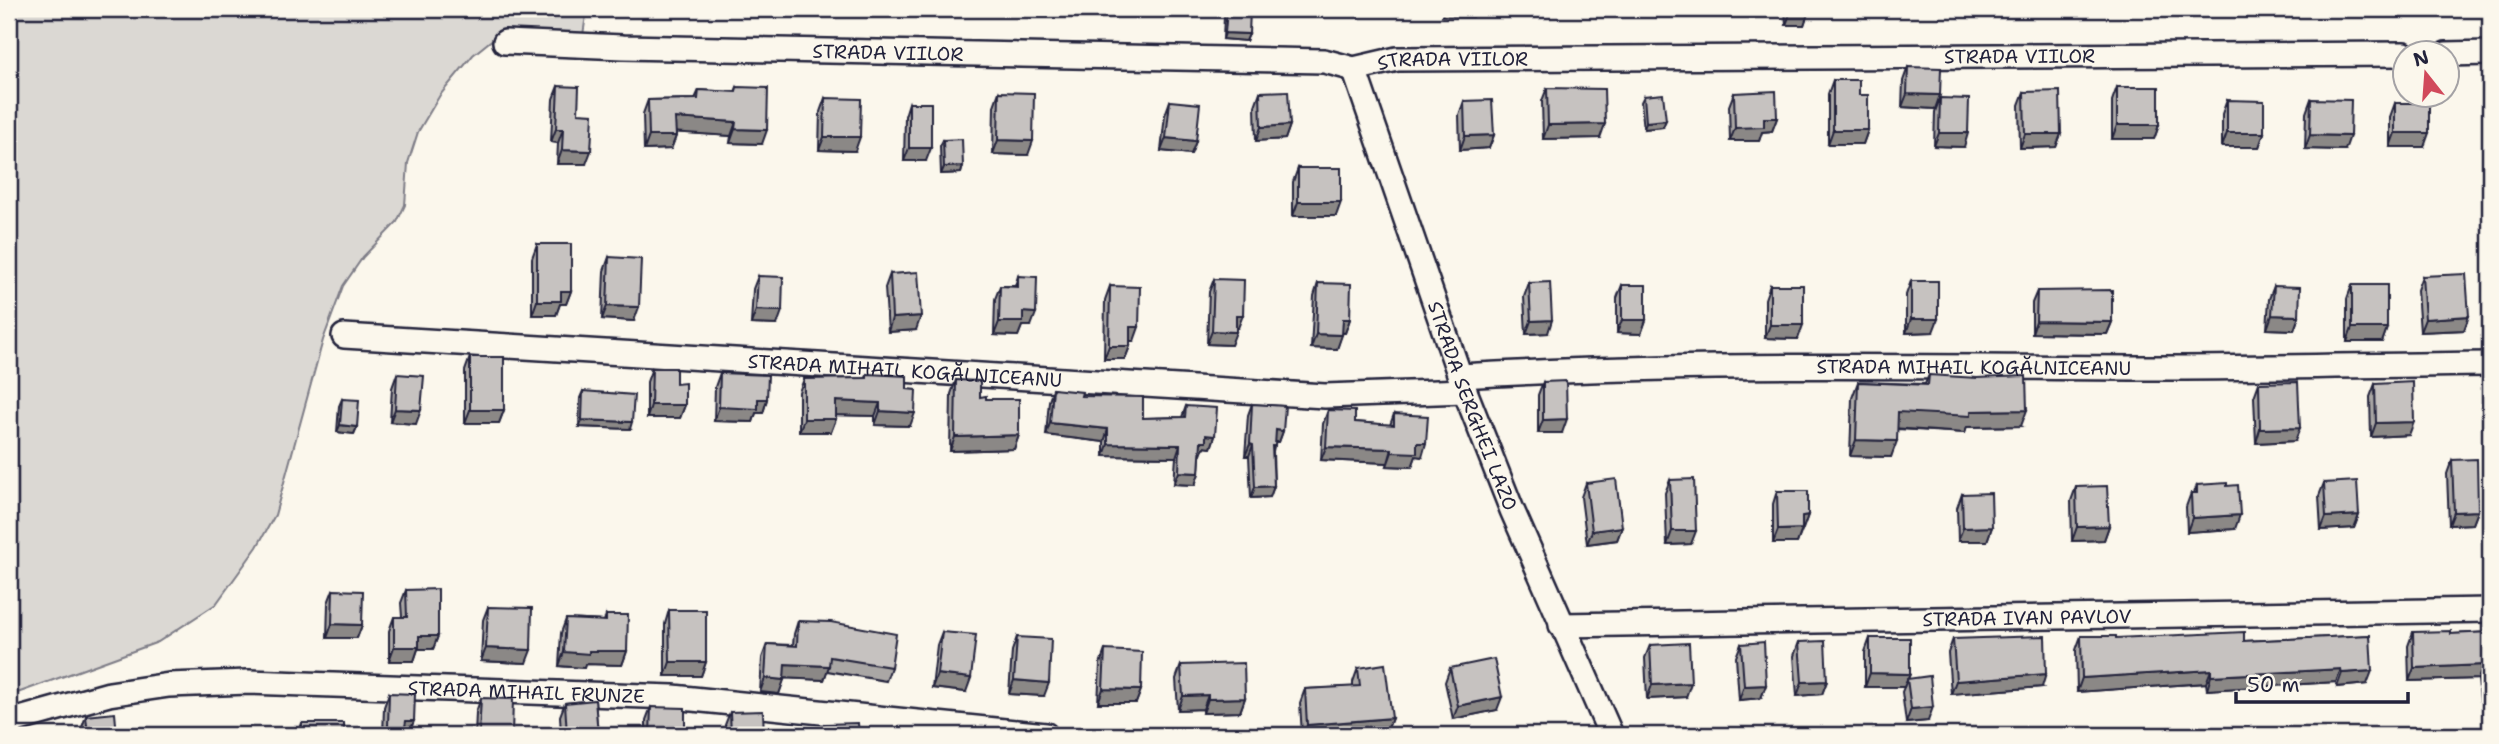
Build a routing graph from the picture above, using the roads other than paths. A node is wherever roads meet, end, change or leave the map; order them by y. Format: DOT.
graph roads {
  1 [pos="505,42"];
  2 [pos="2490,53"];
  3 [pos="2390,54"];
  4 [pos="2460,54"];
  5 [pos="1354,69"];
  6 [pos="344,336"];
  7 [pos="2490,364"];
  8 [pos="1462,384"];
  9 [pos="2490,610"];
  10 [pos="1561,625"];
  11 [pos="9,722"];
  12 [pos="1046,735"];
  13 [pos="1609,735"];
  1 -- 5 [label="street, STRADA VIILOR"];
  2 -- 4 [label="street"];
  3 -- 5 [label="street, STRADA VIILOR"];
  5 -- 8 [label="street, STRADA SERGHEI LAZO"];
  6 -- 8 [label="street, STRADA MIHAIL KOGĂLNICEANU"];
  7 -- 8 [label="street, STRADA MIHAIL KOGĂLNICEANU"];
  8 -- 10 [label="street, STRADA SERGHEI LAZO"];
  9 -- 10 [label="street, STRADA IVAN PAVLOV"];
  10 -- 13 [label="street, STRADA SERGHEI LAZO"];
  11 -- 12 [label="street, STRADA MIHAIL FRUNZE"];
}
